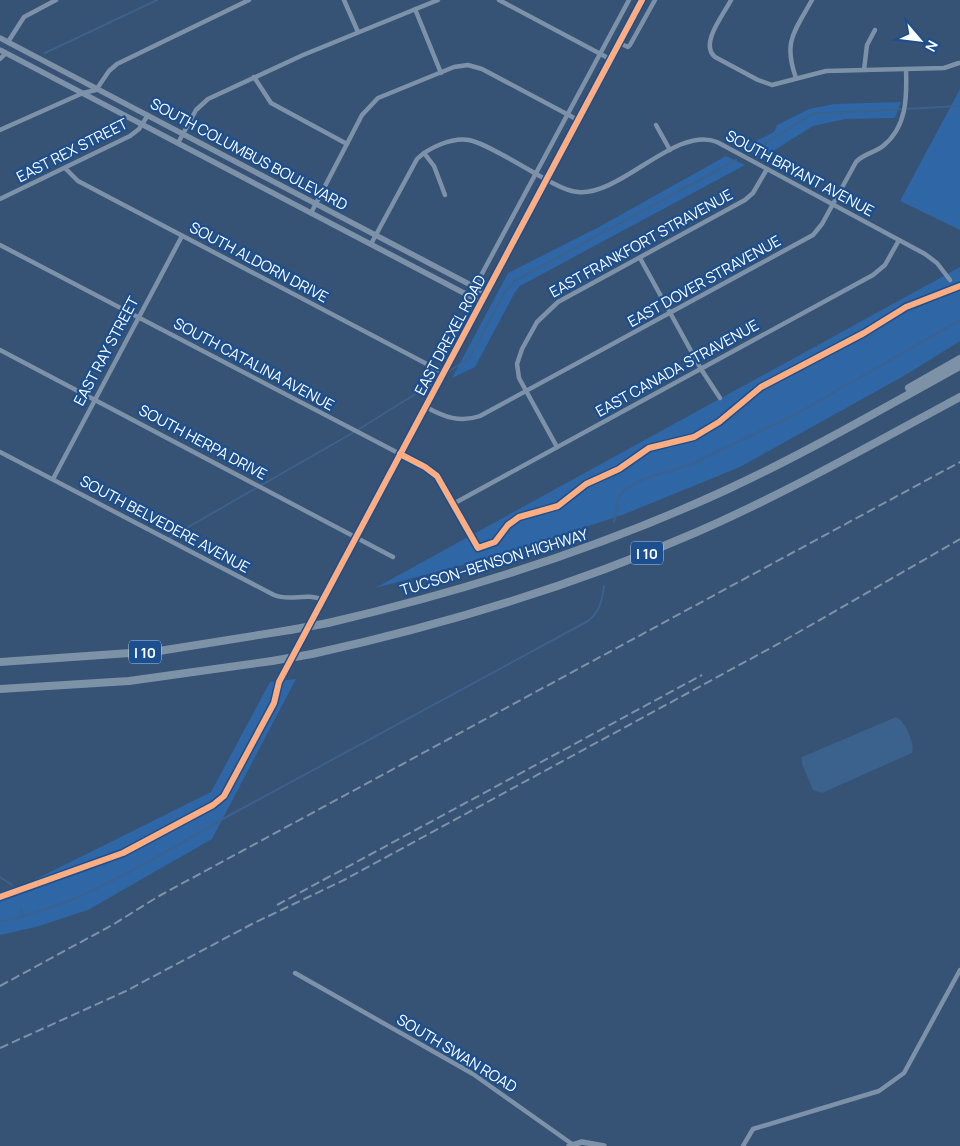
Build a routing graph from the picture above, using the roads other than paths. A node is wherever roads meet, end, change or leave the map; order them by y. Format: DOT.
graph roads {
  1 [pos="56,0"];
  2 [pos="249,0"];
  3 [pos="344,0"];
  4 [pos="438,0"];
  5 [pos="499,0"];
  6 [pos="630,0"];
  7 [pos="642,0"];
  8 [pos="655,0"];
  9 [pos="731,0"];
  10 [pos="812,0"];
  11 [pos="42,6"];
  12 [pos="415,9"];
  13 [pos="45,13"];
  14 [pos="875,30"];
  15 [pos="358,32"];
  16 [pos="0,38"];
  17 [pos="8,42"];
  18 [pos="619,43"];
  19 [pos="3,52"];
  20 [pos="600,54"];
  21 [pos="610,59"];
  22 [pos="0,60"];
  23 [pos="959,63"];
  24 [pos="906,69"];
  25 [pos="864,70"];
  26 [pos="441,73"];
  27 [pos="254,77"];
  28 [pos="796,78"];
  29 [pos="98,89"];
  30 [pos="83,93"];
  31 [pos="148,115"];
  32 [pos="568,115"];
  33 [pos="578,120"];
  34 [pos="142,125"];
  35 [pos="656,125"];
  36 [pos="0,130"];
  37 [pos="183,134"];
  38 [pos="178,143"];
  39 [pos="347,144"];
  40 [pos="670,150"];
  41 [pos="424,153"];
  42 [pos="65,168"];
  43 [pos="767,169"];
  44 [pos="536,174"];
  45 [pos="546,180"];
  46 [pos="445,195"];
  47 [pos="0,199"];
  48 [pos="316,203"];
  49 [pos="833,205"];
  50 [pos="311,213"];
  51 [pos="376,235"];
  52 [pos="182,236"];
  53 [pos="899,240"];
  54 [pos="371,244"];
  55 [pos="0,245"];
  56 [pos="640,258"];
  57 [pos="950,280"];
  58 [pos="476,287"];
  59 [pos="486,293"];
  60 [pos="470,296"];
  61 [pos="481,302"];
  62 [pos="671,313"];
  63 [pos="138,318"];
  64 [pos="0,350"];
  65 [pos="960,359"];
  66 [pos="960,366"];
  67 [pos="700,369"];
  68 [pos="444,373"];
  69 [pos="526,391"];
  70 [pos="960,397"];
  71 [pos="720,398"];
  72 [pos="95,400"];
  73 [pos="426,407"];
  74 [pos="557,447"];
  75 [pos="0,452"];
  76 [pos="400,454"];
  77 [pos="796,456"];
  78 [pos="53,479"];
  79 [pos="453,504"];
  80 [pos="470,533"];
  81 [pos="356,537"];
  82 [pos="393,556"];
  83 [pos="323,600"];
  84 [pos="0,662"];
  85 [pos="279,682"];
  86 [pos="0,689"];
  87 [pos="960,970"];
  88 [pos="295,973"];
  89 [pos="958,980"];
  90 [pos="570,1145"];
  91 [pos="604,1146"];
  92 [pos="743,1146"];
  1 -- 11 [label="street"];
  2 -- 29 [label="street"];
  3 -- 15 [label="street"];
  4 -- 12 [label="street"];
  5 -- 20 [label="street"];
  6 -- 20 [label="street, EAST DREXEL ROAD"];
  7 -- 18 [label="street, EAST DREXEL ROAD"];
  8 -- 18 [label="street"];
  9 -- 28 [label="street"];
  10 -- 28 [label="street"];
  11 -- 13 [label="street"];
  11 -- 17 [label="street"];
  12 -- 15 [label="street"];
  12 -- 26 [label="street"];
  14 -- 25 [label="street"];
  15 -- 27 [label="street"];
  16 -- 17 [label="street, SOUTH COLUMBUS BOULEVARD"];
  17 -- 29 [label="street, SOUTH COLUMBUS BOULEVARD"];
  18 -- 21 [label="street, EAST DREXEL ROAD"];
  19 -- 22 [label="street"];
  19 -- 30 [label="street, SOUTH COLUMBUS BOULEVARD"];
  20 -- 21 [label="street"];
  20 -- 32 [label="street, EAST DREXEL ROAD"];
  21 -- 33 [label="street, EAST DREXEL ROAD"];
  23 -- 24 [label="street"];
  24 -- 25 [label="street"];
  24 -- 49 [label="street, EAST DOVER STRAVENUE"];
  25 -- 28 [label="street"];
  26 -- 32 [label="street"];
  26 -- 39 [label="street"];
  27 -- 37 [label="street"];
  27 -- 39 [label="street"];
  29 -- 30 [label="street"];
  29 -- 31 [label="street, SOUTH COLUMBUS BOULEVARD"];
  30 -- 34 [label="street, SOUTH COLUMBUS BOULEVARD"];
  30 -- 36 [label="street"];
  31 -- 34 [label="street, EAST REX STREET"];
  31 -- 37 [label="street, SOUTH COLUMBUS BOULEVARD"];
  32 -- 33 [label="street"];
  32 -- 44 [label="street, EAST DREXEL ROAD"];
  33 -- 45 [label="street, EAST DREXEL ROAD"];
  34 -- 38 [label="street, SOUTH COLUMBUS BOULEVARD"];
  34 -- 42 [label="street, EAST REX STREET"];
  35 -- 40 [label="street"];
  37 -- 38 [label="street"];
  37 -- 48 [label="street, SOUTH COLUMBUS BOULEVARD"];
  38 -- 50 [label="street, SOUTH COLUMBUS BOULEVARD"];
  39 -- 48 [label="street"];
  40 -- 43 [label="street, SOUTH BRYANT AVENUE"];
  40 -- 45 [label="street, SOUTH BRYANT AVENUE"];
  41 -- 44 [label="street, SOUTH BRYANT AVENUE"];
  41 -- 46 [label="street"];
  41 -- 51 [label="street"];
  42 -- 47 [label="street, EAST REX STREET"];
  42 -- 52 [label="street, SOUTH ALDORN DRIVE"];
  43 -- 49 [label="street, SOUTH BRYANT AVENUE"];
  43 -- 56 [label="street, EAST FRANKFORT STRAVENUE"];
  44 -- 45 [label="street, SOUTH BRYANT AVENUE"];
  44 -- 58 [label="street, EAST DREXEL ROAD"];
  45 -- 59 [label="street, EAST DREXEL ROAD"];
  48 -- 50 [label="street"];
  48 -- 51 [label="street, SOUTH COLUMBUS BOULEVARD"];
  49 -- 53 [label="street, SOUTH BRYANT AVENUE"];
  49 -- 62 [label="street, EAST DOVER STRAVENUE"];
  50 -- 54 [label="street, SOUTH COLUMBUS BOULEVARD"];
  51 -- 54 [label="street"];
  51 -- 58 [label="street, SOUTH COLUMBUS BOULEVARD"];
  52 -- 63 [label="street, EAST RAY STREET"];
  52 -- 68 [label="street, SOUTH ALDORN DRIVE"];
  53 -- 57 [label="street, SOUTH BRYANT AVENUE"];
  53 -- 67 [label="street, EAST CANADA STRAVENUE"];
  54 -- 60 [label="street, SOUTH COLUMBUS BOULEVARD"];
  55 -- 63 [label="street, SOUTH CATALINA AVENUE"];
  56 -- 62 [label="street"];
  56 -- 69 [label="street, EAST FRANKFORT STRAVENUE"];
  58 -- 59 [label="street, SOUTH COLUMBUS BOULEVARD"];
  58 -- 60 [label="street, EAST DREXEL ROAD"];
  59 -- 61 [label="street, EAST DREXEL ROAD"];
  60 -- 61 [label="street, SOUTH COLUMBUS BOULEVARD"];
  61 -- 68 [label="street, EAST DREXEL ROAD"];
  62 -- 67 [label="street"];
  62 -- 69 [label="street, EAST DOVER STRAVENUE"];
  63 -- 72 [label="street, EAST RAY STREET"];
  63 -- 76 [label="street, SOUTH CATALINA AVENUE"];
  64 -- 72 [label="street, SOUTH HERPA DRIVE"];
  65 -- 77 [label="highway"];
  66 -- 77 [label="highway, TUCSON–BENSON HIGHWAY / I 10"];
  67 -- 71 [label="street"];
  67 -- 74 [label="street, EAST CANADA STRAVENUE"];
  68 -- 73 [label="street, EAST DREXEL ROAD"];
  69 -- 73 [label="street, EAST DOVER STRAVENUE"];
  69 -- 74 [label="street, EAST FRANKFORT STRAVENUE"];
  70 -- 86 [label="highway, I 10, bridge"];
  72 -- 78 [label="street, EAST RAY STREET"];
  72 -- 81 [label="street, SOUTH HERPA DRIVE"];
  73 -- 76 [label="street, EAST DREXEL ROAD"];
  74 -- 79 [label="street, EAST CANADA STRAVENUE"];
  75 -- 78 [label="street, SOUTH BELVEDERE AVENUE"];
  76 -- 79 [label="street, SOUTH CATALINA AVENUE"];
  76 -- 81 [label="street, EAST DREXEL ROAD"];
  77 -- 84 [label="highway, TUCSON–BENSON HIGHWAY / I 10, bridge"];
  78 -- 83 [label="street, SOUTH BELVEDERE AVENUE"];
  79 -- 80 [label="street, SOUTH CATALINA AVENUE"];
  81 -- 82 [label="street, SOUTH HERPA DRIVE"];
  81 -- 83 [label="street, EAST DREXEL ROAD"];
  83 -- 85 [label="street, EAST DREXEL ROAD"];
  87 -- 89 [label="street"];
  88 -- 90 [label="street, SOUTH SWAN ROAD"];
  89 -- 92 [label="street"];
  90 -- 91 [label="street, SOUTH SWAN ROAD"];
}
